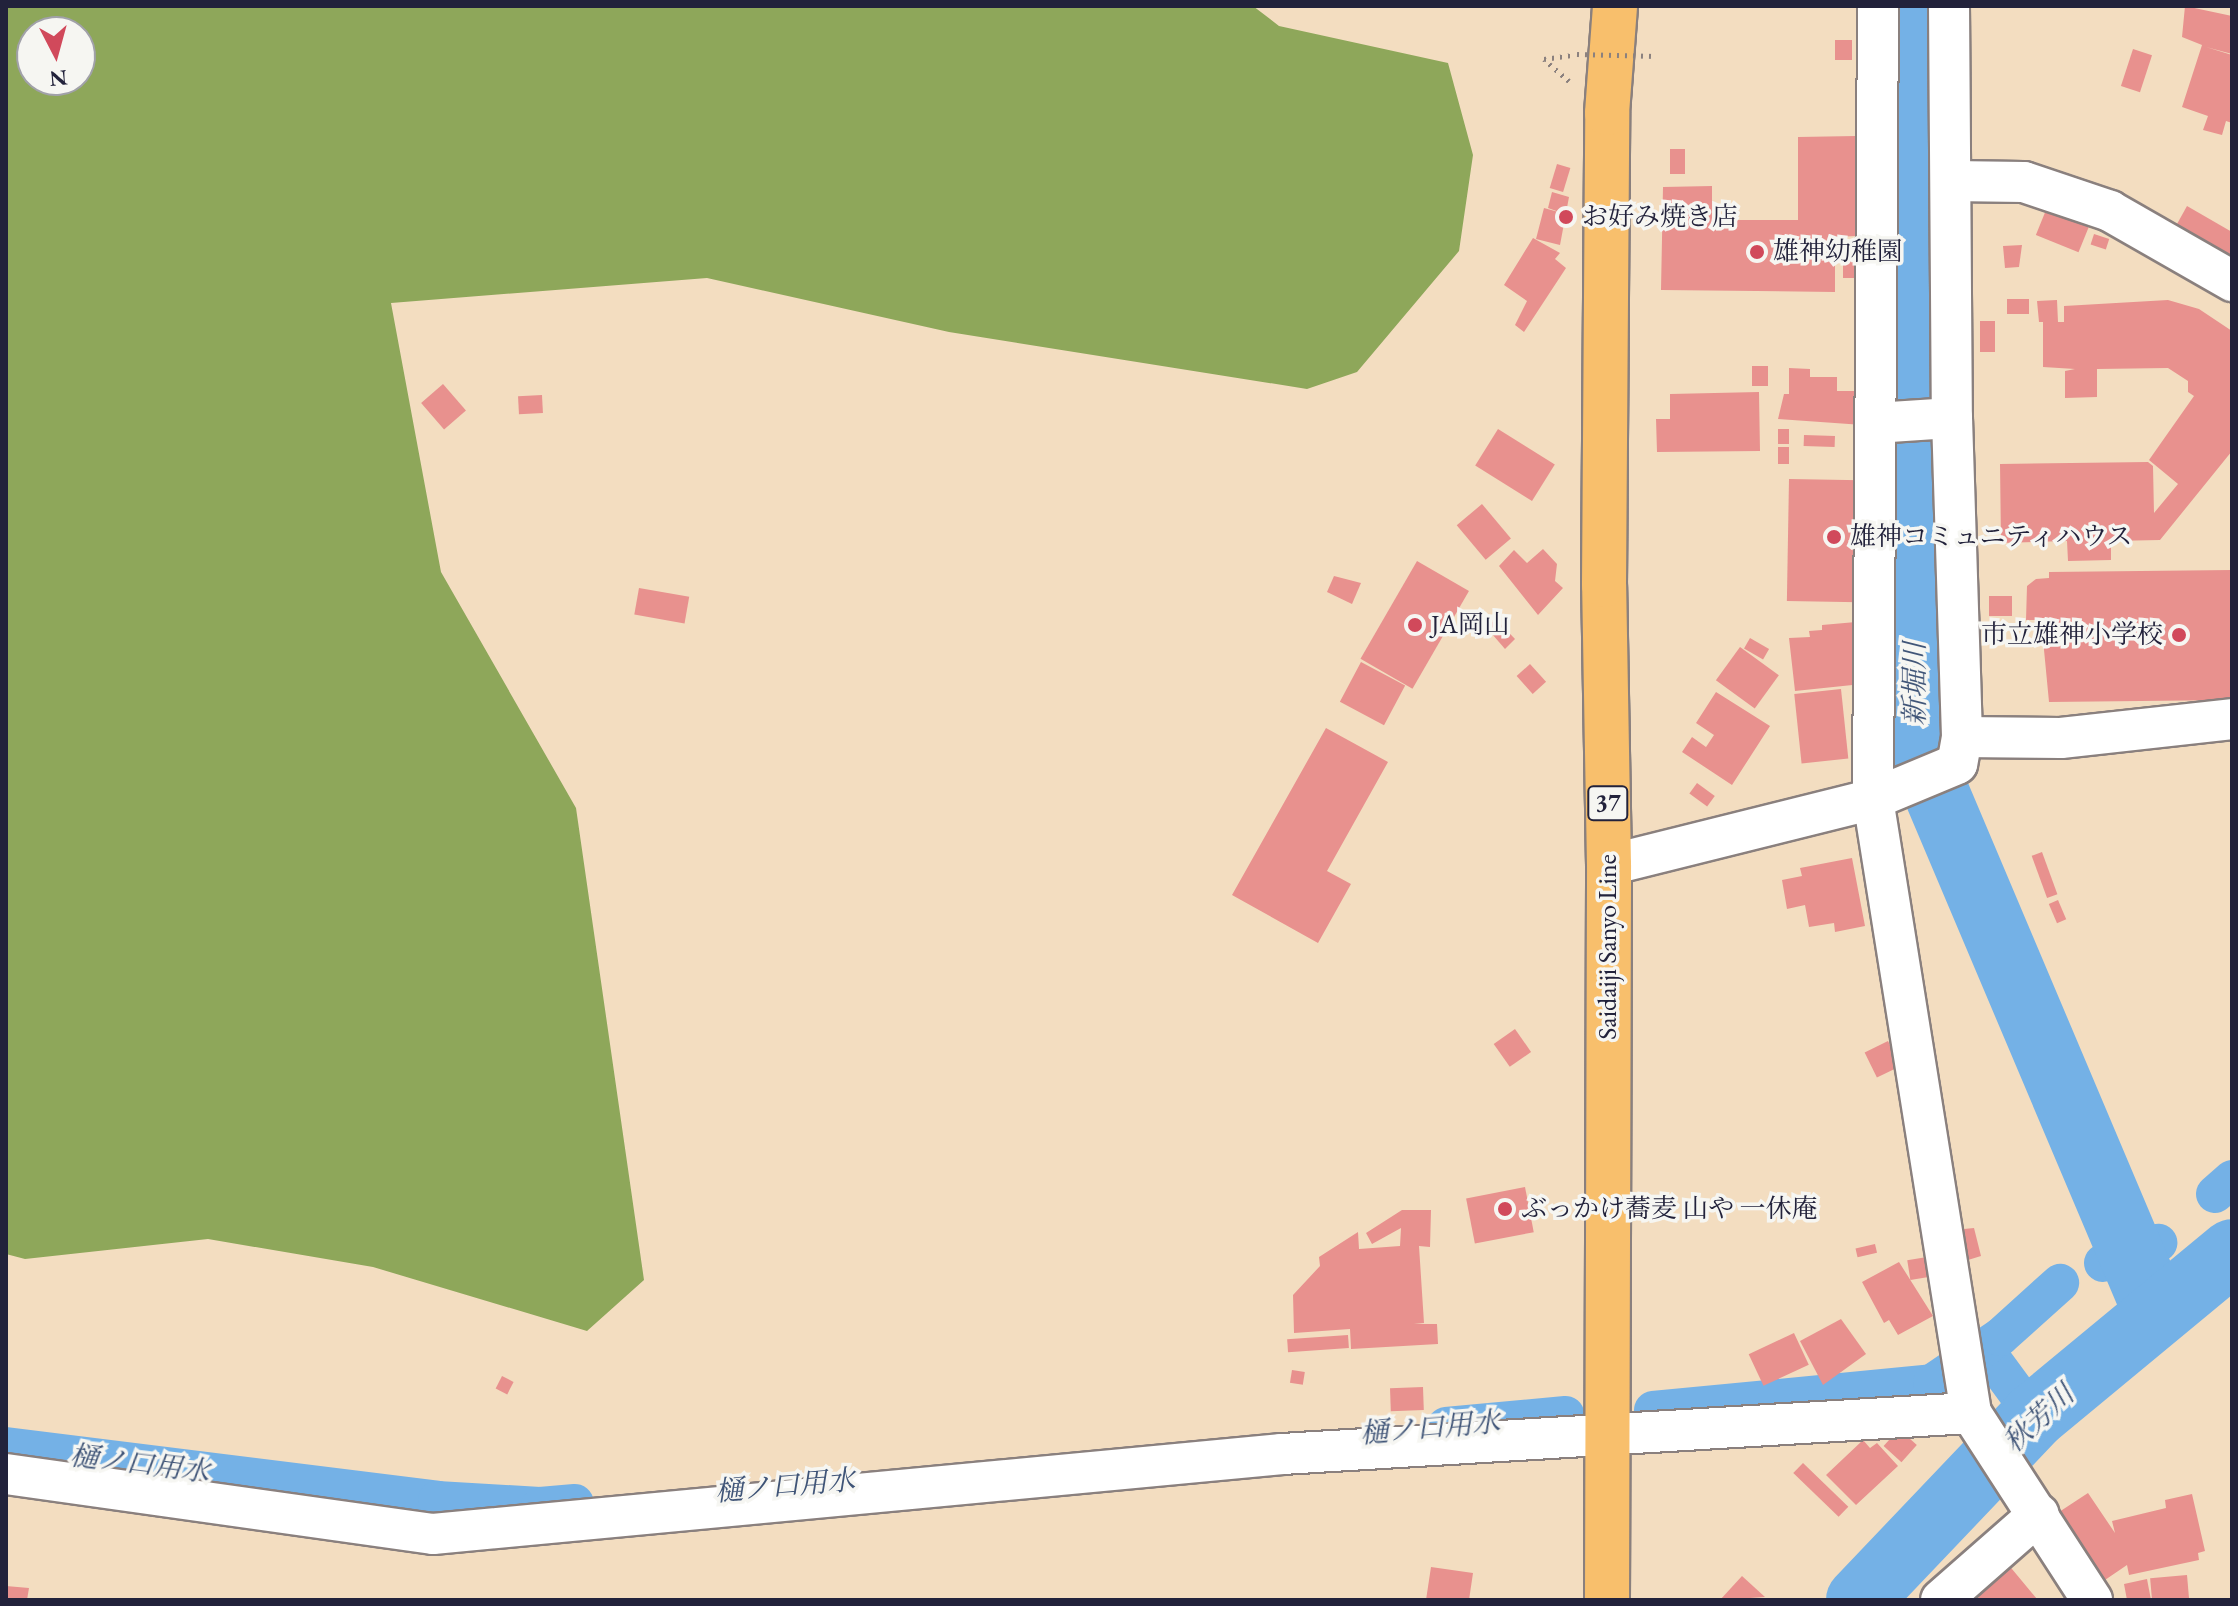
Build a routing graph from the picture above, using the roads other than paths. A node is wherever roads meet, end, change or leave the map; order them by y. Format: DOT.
graph roads {
  1 [pos="1615,6"];
  2 [pos="1878,6"];
  3 [pos="1953,12"];
  4 [pos="1952,181"];
  5 [pos="2232,281"];
  6 [pos="1944,419"];
  7 [pos="1884,422"];
  8 [pos="2232,719"];
  9 [pos="1959,750"];
  10 [pos="1880,797"];
  11 [pos="1609,865"];
  12 [pos="1975,1419"];
  13 [pos="1605,1439"];
  14 [pos="6,1474"];
  15 [pos="2034,1505"];
  16 [pos="1607,1600"];
  17 [pos="1941,1600"];
  18 [pos="2092,1600"];
  1 -- 11 [label="main road, Saidaiji Sanyo Line / 37"];
  2 -- 7 [label="street"];
  3 -- 4 [label="street"];
  4 -- 5 [label="street"];
  4 -- 6 [label="street"];
  6 -- 7 [label="street"];
  6 -- 9 [label="street"];
  7 -- 10 [label="street"];
  8 -- 9 [label="street"];
  9 -- 10 [label="street"];
  10 -- 11 [label="street"];
  10 -- 12 [label="street"];
  11 -- 13 [label="main road, Saidaiji Sanyo Line / 37"];
  12 -- 13 [label="street"];
  12 -- 15 [label="street"];
  13 -- 14 [label="street"];
  13 -- 16 [label="main road, Saidaiji Sanyo Line / 37"];
  15 -- 17 [label="street"];
  15 -- 18 [label="street"];
}
